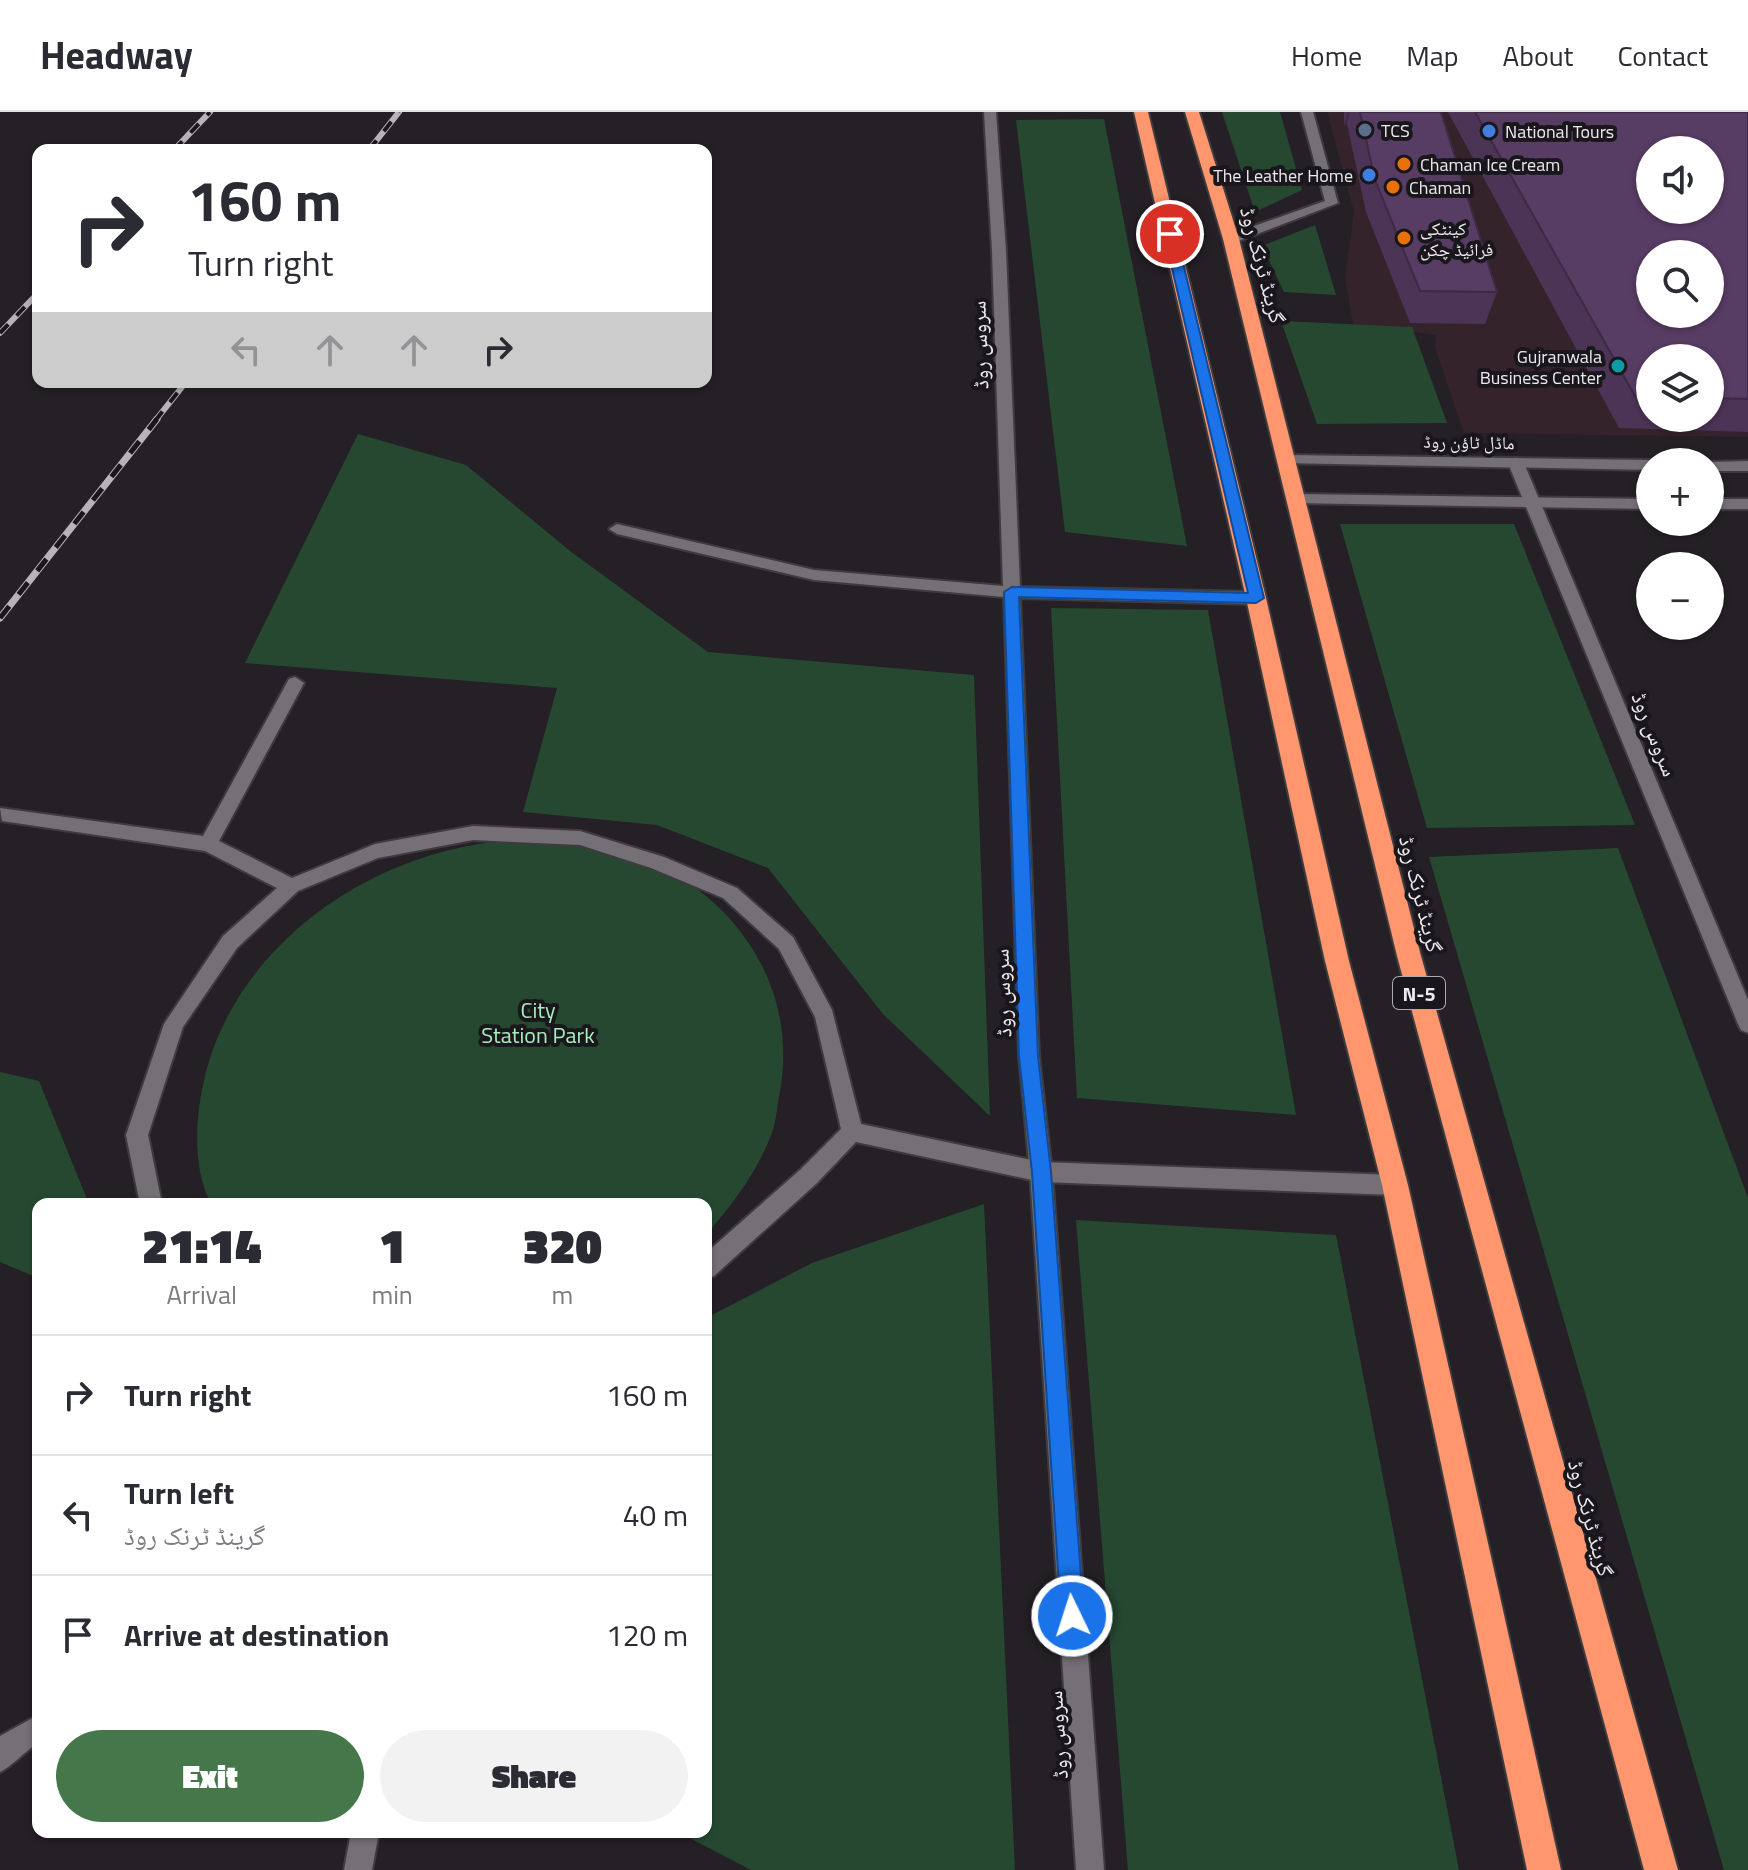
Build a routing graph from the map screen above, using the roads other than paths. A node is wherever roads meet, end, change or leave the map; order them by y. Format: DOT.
graph roads {
  1 [pos="990,112"];
  2 [pos="1141,112"];
  3 [pos="1192,112"];
  4 [pos="1307,112"];
  5 [pos="1231,239"];
  6 [pos="1287,460"];
  7 [pos="1516,463"];
  8 [pos="1636,465"];
  9 [pos="1724,466"];
  10 [pos="1748,466"];
  11 [pos="1297,499"];
  12 [pos="1534,503"];
  13 [pos="1636,504"];
  14 [pos="1724,504"];
  15 [pos="1748,504"];
  16 [pos="617,529"];
  17 [pos="1012,592"];
  18 [pos="1256,598"];
  19 [pos="295,683"];
  20 [pos="2,814"];
  21 [pos="208,844"];
  22 [pos="291,886"];
  23 [pos="1748,1024"];
  24 [pos="852,1132"];
  25 [pos="1041,1172"];
  26 [pos="1395,1185"];
  27 [pos="150,1198"];
  28 [pos="712,1263"];
  29 [pos="32,1732"];
  30 [pos="0,1758"];
  31 [pos="364,1838"];
  32 [pos="358,1870"];
  33 [pos="1090,1870"];
  34 [pos="1544,1870"];
  35 [pos="1661,1870"];
  1 -- 17 [label="street, سروس روڈ"];
  2 -- 18 [label="highway"];
  3 -- 5 [label="highway, گرینڈ ٹرنک روڈ / N-5"];
  4 -- 5 [label="street"];
  5 -- 6 [label="highway, گرینڈ ٹرنک روڈ / N-5"];
  6 -- 7 [label="street, ماڈل ٹاؤن روڈ"];
  6 -- 11 [label="highway, گرینڈ ٹرنک روڈ / N-5"];
  7 -- 8 [label="street, ماڈل ٹاؤن روڈ"];
  7 -- 12 [label="street, سروس روڈ"];
  9 -- 10 [label="street"];
  11 -- 12 [label="street"];
  11 -- 35 [label="highway, گرینڈ ٹرنک روڈ / N-5"];
  12 -- 13 [label="street"];
  12 -- 23 [label="street, سروس روڈ"];
  14 -- 15 [label="street"];
  16 -- 17 [label="street"];
  17 -- 18 [label="street"];
  17 -- 25 [label="street, سروس روڈ"];
  18 -- 26 [label="highway"];
  19 -- 21 [label="street"];
  20 -- 21 [label="street"];
  21 -- 22 [label="street"];
  22 -- 24 [label="street"];
  22 -- 27 [label="street"];
  24 -- 25 [label="street"];
  24 -- 28 [label="street"];
  25 -- 26 [label="street"];
  25 -- 33 [label="street, سروس روڈ"];
  26 -- 34 [label="highway"];
  29 -- 30 [label="street"];
  31 -- 32 [label="street"];
}
